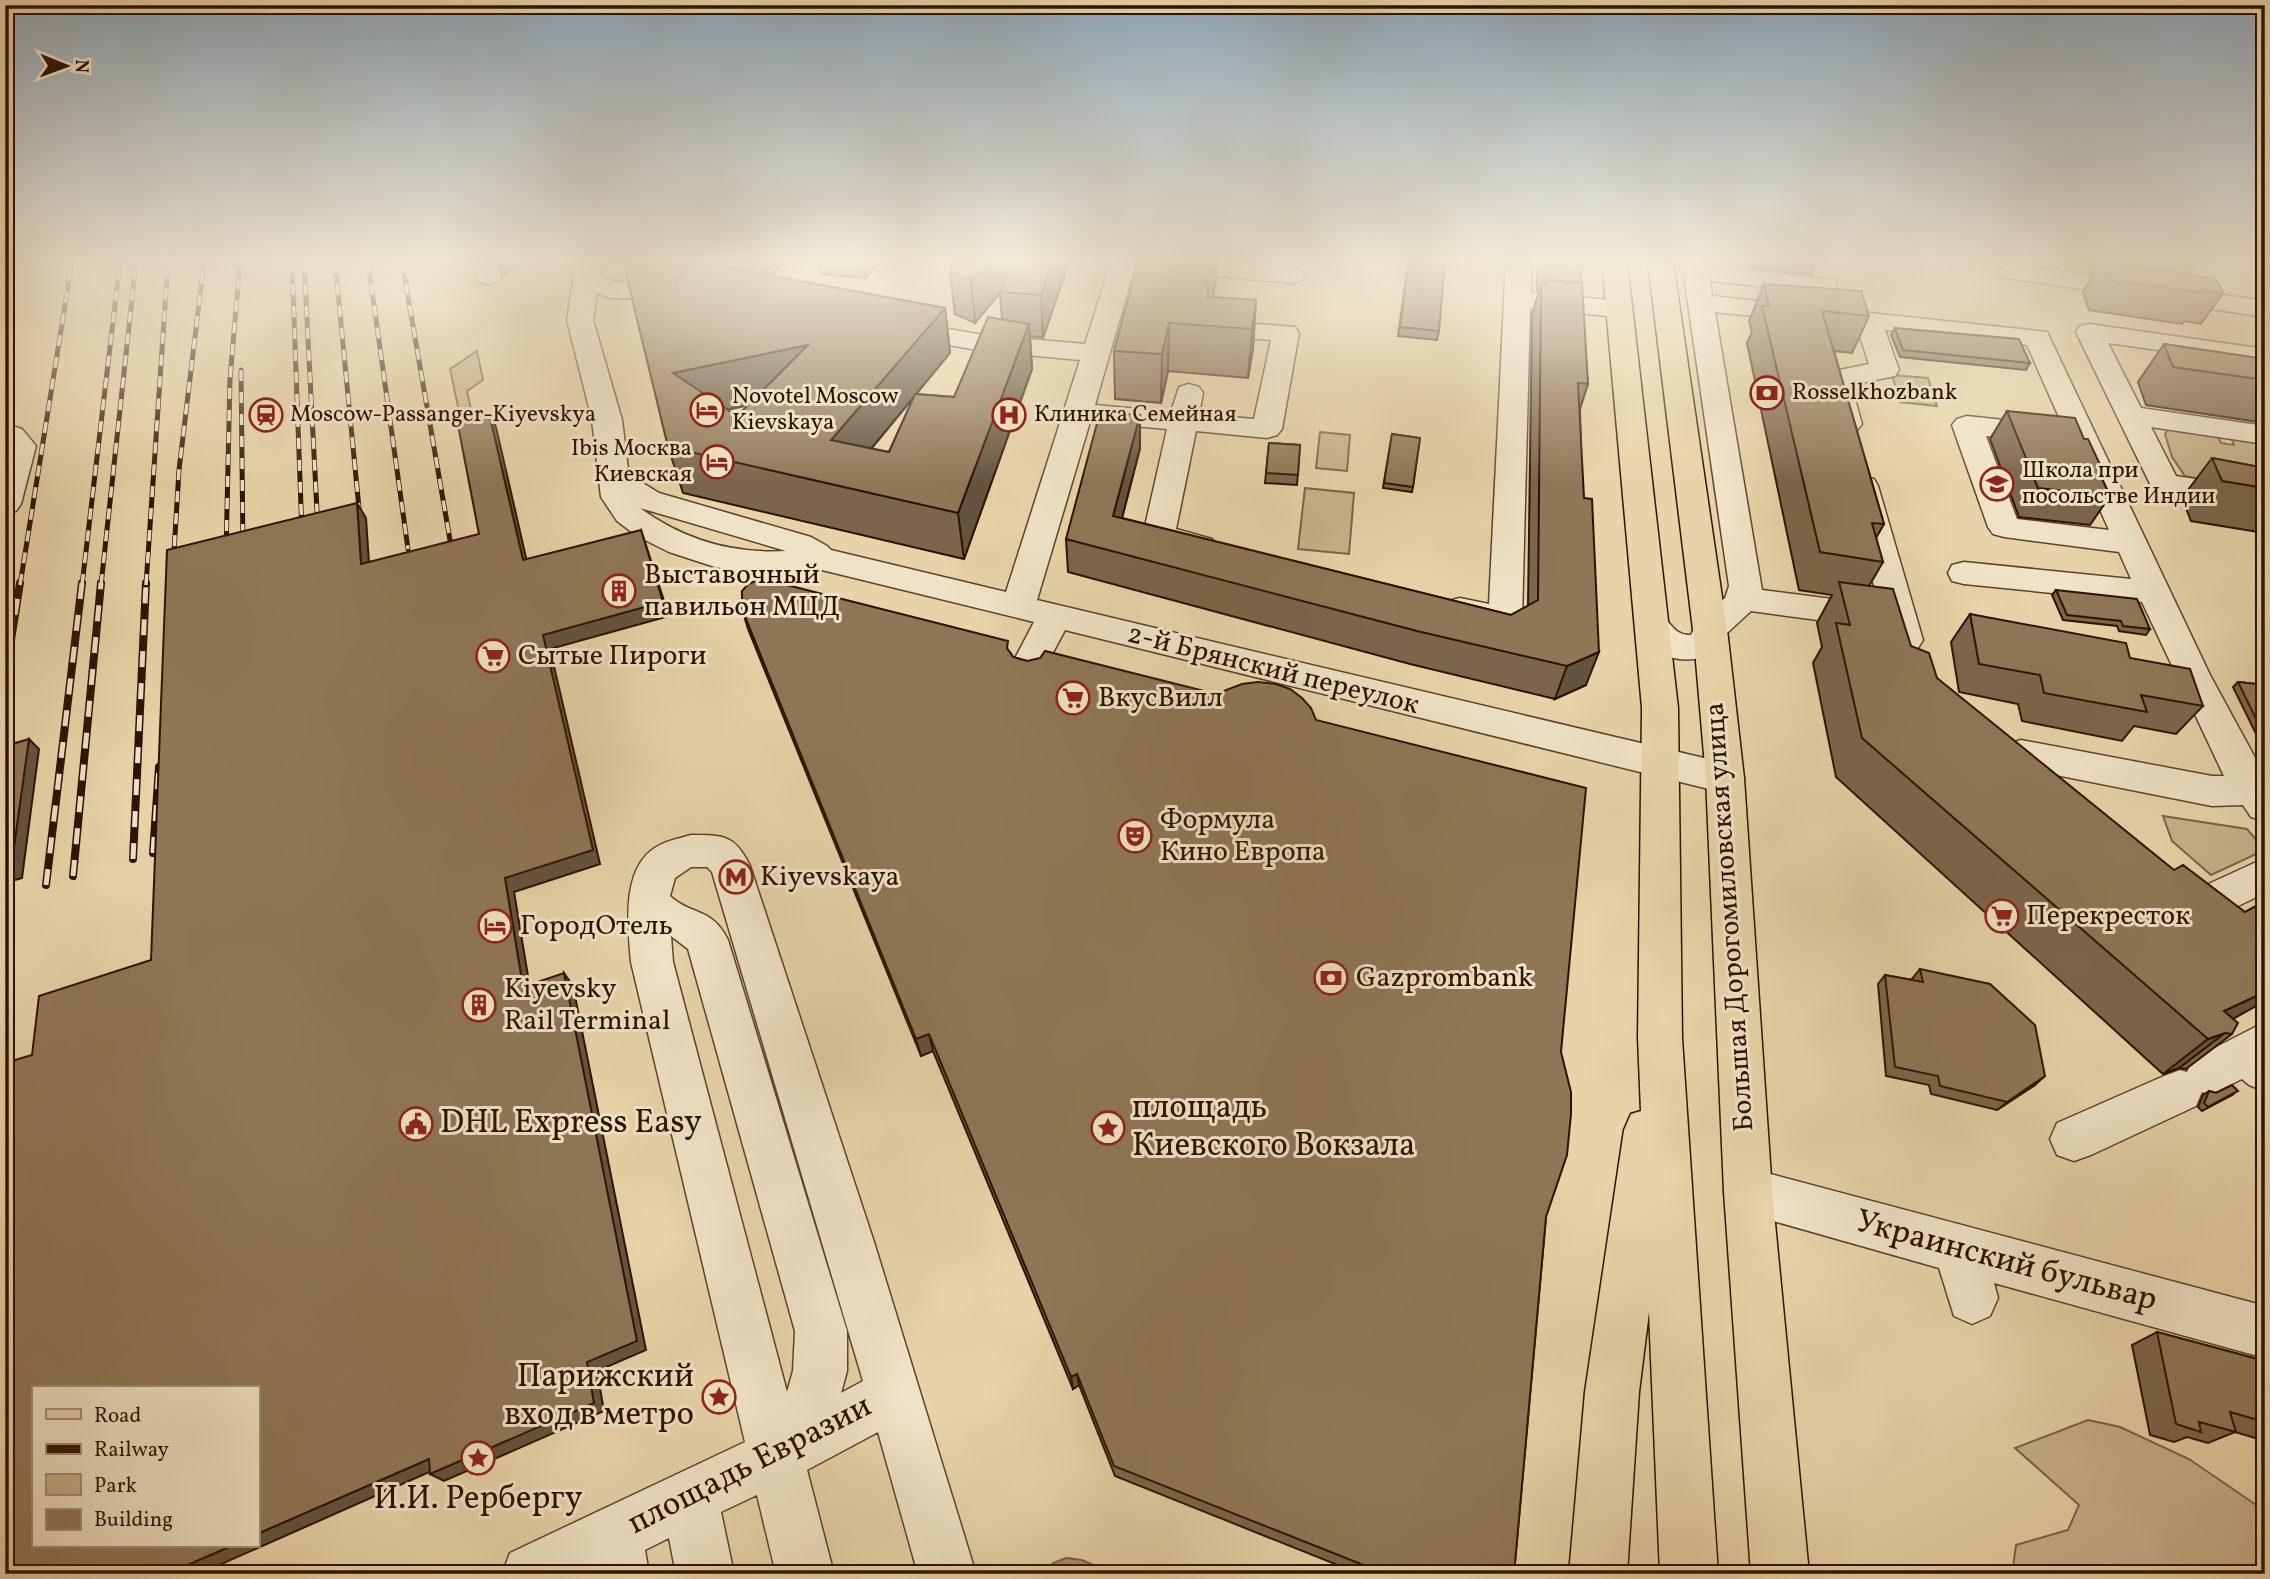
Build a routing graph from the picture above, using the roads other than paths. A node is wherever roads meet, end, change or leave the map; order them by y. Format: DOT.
graph roads {
  1 [pos="592,336"];
  2 [pos="941,336"];
  3 [pos="1101,336"];
  4 [pos="1284,336"];
  5 [pos="1514,336"];
  6 [pos="1620,336"];
  7 [pos="1670,336"];
  8 [pos="1705,336"];
  9 [pos="1873,336"];
  10 [pos="2037,336"];
  11 [pos="2091,336"];
  12 [pos="2115,336"];
  13 [pos="1096,353"];
  14 [pos="2265,357"];
  15 [pos="1186,407"];
  16 [pos="1077,412"];
  17 [pos="2130,415"];
  18 [pos="2265,435"];
  19 [pos="5,436"];
  20 [pos="2082,438"];
  21 [pos="614,470"];
  22 [pos="2265,500"];
  23 [pos="5,504"];
  24 [pos="750,531"];
  25 [pos="2130,543"];
  26 [pos="1225,551"];
  27 [pos="715,556"];
  28 [pos="822,559"];
  29 [pos="1964,573"];
  30 [pos="2153,592"];
  31 [pos="1744,599"];
  32 [pos="1438,604"];
  33 [pos="1018,607"];
  34 [pos="1054,617"];
  35 [pos="1899,618"];
  36 [pos="1653,624"];
  37 [pos="1710,634"];
  38 [pos="1029,666"];
  39 [pos="2152,667"];
  40 [pos="1916,671"];
  41 [pos="2192,675"];
  42 [pos="1662,764"];
  43 [pos="1725,778"];
  44 [pos="2042,793"];
  45 [pos="2258,798"];
  46 [pos="2265,874"];
  47 [pos="2157,887"];
  48 [pos="649,901"];
  49 [pos="1660,1038"];
  50 [pos="2233,1066"];
  51 [pos="2074,1139"];
  52 [pos="1748,1192"];
  53 [pos="1960,1250"];
  54 [pos="1972,1298"];
  55 [pos="2265,1332"];
  56 [pos="893,1394"];
  57 [pos="775,1457"];
  58 [pos="690,1497"];
  59 [pos="616,1555"];
  60 [pos="530,1574"];
  61 [pos="705,1574"];
  62 [pos="805,1574"];
  63 [pos="947,1574"];
  64 [pos="1598,1574"];
  65 [pos="1689,1574"];
  66 [pos="1780,1574"];
  1 -- 21 [label="street"];
  2 -- 13 [label="street"];
  3 -- 13 [label="street"];
  4 -- 15 [label="street"];
  5 -- 32 [label="street"];
  6 -- 36 [label="main road, Большая Дорогомиловская улица"];
  7 -- 37 [label="main road, Большая Дорогомиловская улица"];
  8 -- 31 [label="street"];
  9 -- 35 [label="street"];
  10 -- 20 [label="street"];
  11 -- 17 [label="street"];
  12 -- 14 [label="street"];
  13 -- 16 [label="street"];
  15 -- 16 [label="street"];
  15 -- 26 [label="street"];
  16 -- 33 [label="street"];
  17 -- 18 [label="street"];
  17 -- 22 [label="street"];
  19 -- 23 [label="street"];
  20 -- 25 [label="street"];
  20 -- 25 [label="street"];
  21 -- 24 [label="street, 2-й Брянский переулок"];
  21 -- 27 [label="street, 2-й Брянский переулок"];
  24 -- 27 [label="street"];
  24 -- 28 [label="street, 2-й Брянский переулок"];
  25 -- 30 [label="street"];
  27 -- 28 [label="street, 2-й Брянский переулок"];
  28 -- 33 [label="street, 2-й Брянский переулок"];
  29 -- 30 [label="street"];
  30 -- 41 [label="street"];
  31 -- 35 [label="street"];
  31 -- 37 [label="street"];
  33 -- 34 [label="street, 2-й Брянский переулок"];
  34 -- 38 [label="street"];
  34 -- 42 [label="street, 2-й Брянский переулок"];
  35 -- 40 [label="street"];
  36 -- 37 [label="street"];
  36 -- 42 [label="main road, Большая Дорогомиловская улица"];
  37 -- 43 [label="main road, Большая Дорогомиловская улица"];
  39 -- 41 [label="street"];
  41 -- 45 [label="street"];
  42 -- 43 [label="street, 2-й Брянский переулок"];
  42 -- 49 [label="main road, Большая Дорогомиловская улица"];
  43 -- 52 [label="main road, Большая Дорогомиловская улица"];
  44 -- 45 [label="street"];
  46 -- 47 [label="street"];
  48 -- 56 [label="street"];
  48 -- 57 [label="street"];
  48 -- 57 [label="street"];
  49 -- 64 [label="main road"];
  49 -- 65 [label="main road, Большая Дорогомиловская улица"];
  50 -- 51 [label="street"];
  52 -- 53 [label="street, Украинский бульвар"];
  52 -- 66 [label="main road, Большая Дорогомиловская улица"];
  53 -- 54 [label="street"];
  53 -- 55 [label="street, Украинский бульвар"];
  56 -- 57 [label="street, площадь Евразии"];
  56 -- 63 [label="street"];
  57 -- 58 [label="street, площадь Евразии"];
  57 -- 62 [label="street"];
  58 -- 59 [label="street, площадь Евразии"];
  58 -- 61 [label="street"];
  59 -- 60 [label="street, площадь Евразии"];
}
